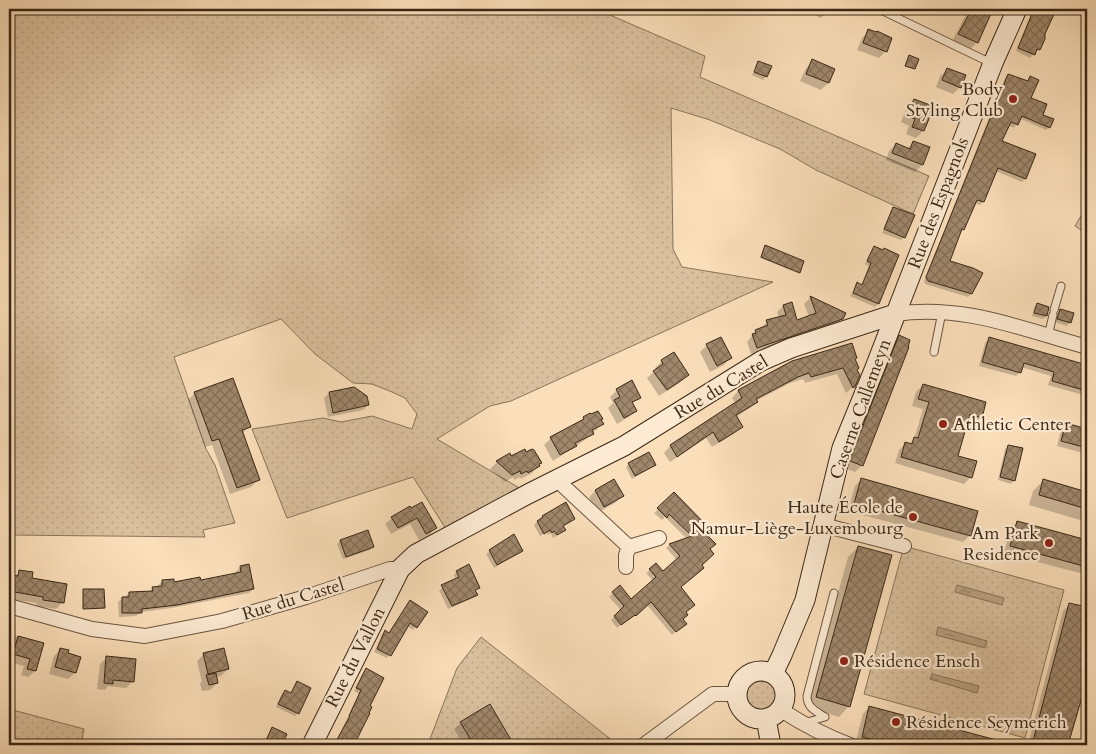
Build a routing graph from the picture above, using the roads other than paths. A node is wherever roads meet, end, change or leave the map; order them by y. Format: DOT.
graph roads {
  1 [pos="879,9"];
  2 [pos="1017,9"];
  3 [pos="993,63"];
  4 [pos="1061,286"];
  5 [pos="942,312"];
  6 [pos="895,314"];
  7 [pos="1048,336"];
  8 [pos="1087,347"];
  9 [pos="934,352"];
  10 [pos="557,480"];
  11 [pos="823,525"];
  12 [pos="659,538"];
  13 [pos="904,546"];
  14 [pos="629,548"];
  15 [pos="626,567"];
  16 [pos="400,569"];
  17 [pos="834,593"];
  18 [pos="9,606"];
  19 [pos="773,674"];
  20 [pos="737,694"];
  21 [pos="774,714"];
  22 [pos="801,723"];
  23 [pos="312,745"];
  24 [pos="644,745"];
  25 [pos="771,745"];
  26 [pos="850,745"];
  1 -- 3 [label="lane"];
  2 -- 3 [label="street, Rue des Espagnols"];
  3 -- 6 [label="street, Rue des Espagnols"];
  4 -- 7 [label="lane"];
  5 -- 6 [label="street"];
  5 -- 7 [label="street"];
  5 -- 9 [label="lane"];
  6 -- 10 [label="street, Rue du Castel"];
  6 -- 11 [label="street, Caserne Callemeyn"];
  7 -- 8 [label="street"];
  10 -- 14 [label="street"];
  10 -- 16 [label="street, Rue du Castel"];
  11 -- 13 [label="street"];
  11 -- 19 [label="street, Caserne Callemeyn"];
  12 -- 14 [label="street"];
  14 -- 15 [label="street"];
  16 -- 18 [label="street, Rue du Castel"];
  16 -- 23 [label="street, Rue du Vallon"];
  17 -- 22 [label="lane"];
  19 -- 20 [label="street"];
  19 -- 21 [label="street"];
  20 -- 21 [label="street"];
  20 -- 24 [label="street"];
  21 -- 22 [label="street"];
  21 -- 25 [label="street"];
  22 -- 26 [label="street"];
}
